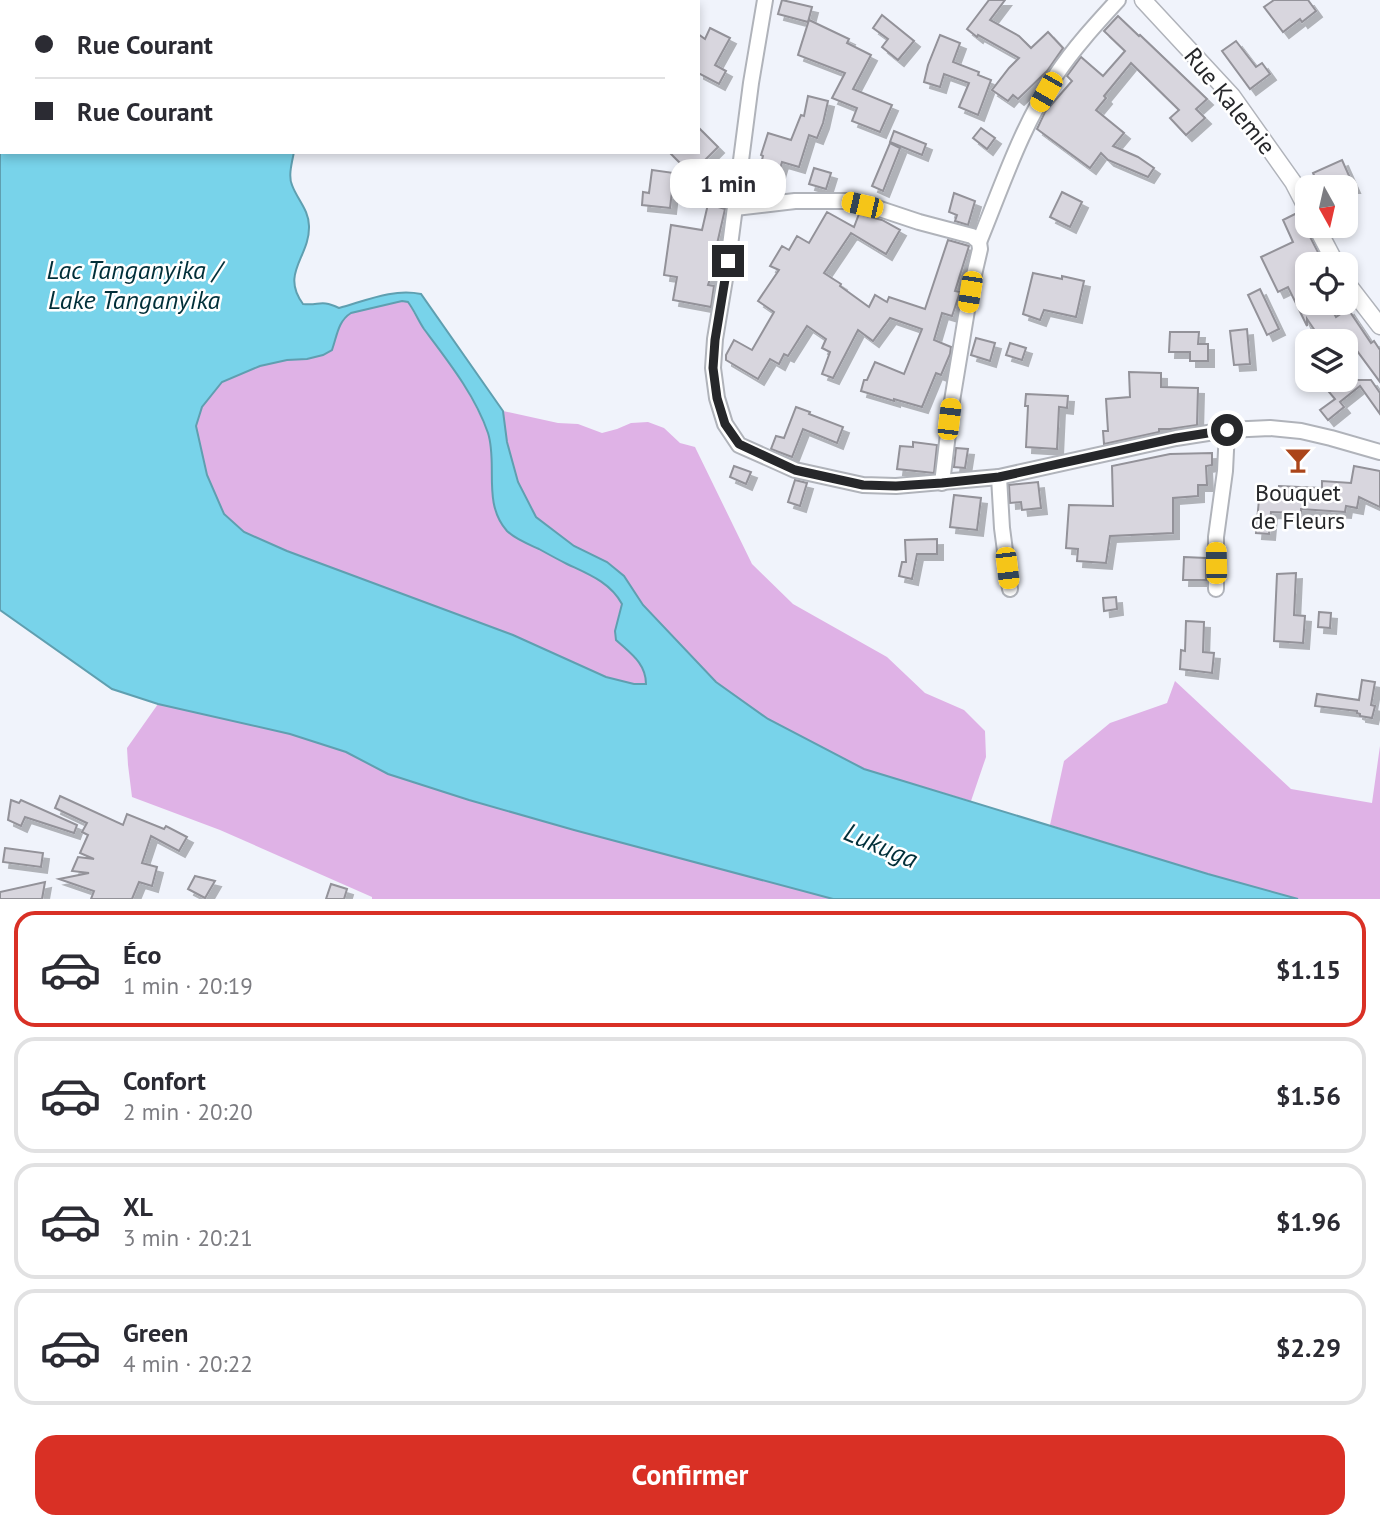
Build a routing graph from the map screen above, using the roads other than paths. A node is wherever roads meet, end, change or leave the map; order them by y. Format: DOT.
graph roads {
  1 [pos="765,0"];
  2 [pos="1118,0"];
  3 [pos="1143,0"];
  4 [pos="1295,186"];
  5 [pos="736,208"];
  6 [pos="979,242"];
  7 [pos="1358,298"];
  8 [pos="1380,326"];
  9 [pos="1227,430"];
  10 [pos="1380,452"];
  11 [pos="999,477"];
  12 [pos="942,483"];
  13 [pos="1010,589"];
  14 [pos="1216,589"];
  1 -- 5 [label="street"];
  2 -- 6 [label="street"];
  3 -- 4 [label="street, Rue Kalemie"];
  5 -- 6 [label="street"];
  5 -- 12 [label="street"];
  6 -- 12 [label="street"];
  7 -- 8 [label="street"];
  9 -- 10 [label="street"];
  9 -- 11 [label="street"];
  9 -- 14 [label="street"];
  11 -- 12 [label="street"];
  11 -- 13 [label="street"];
}
